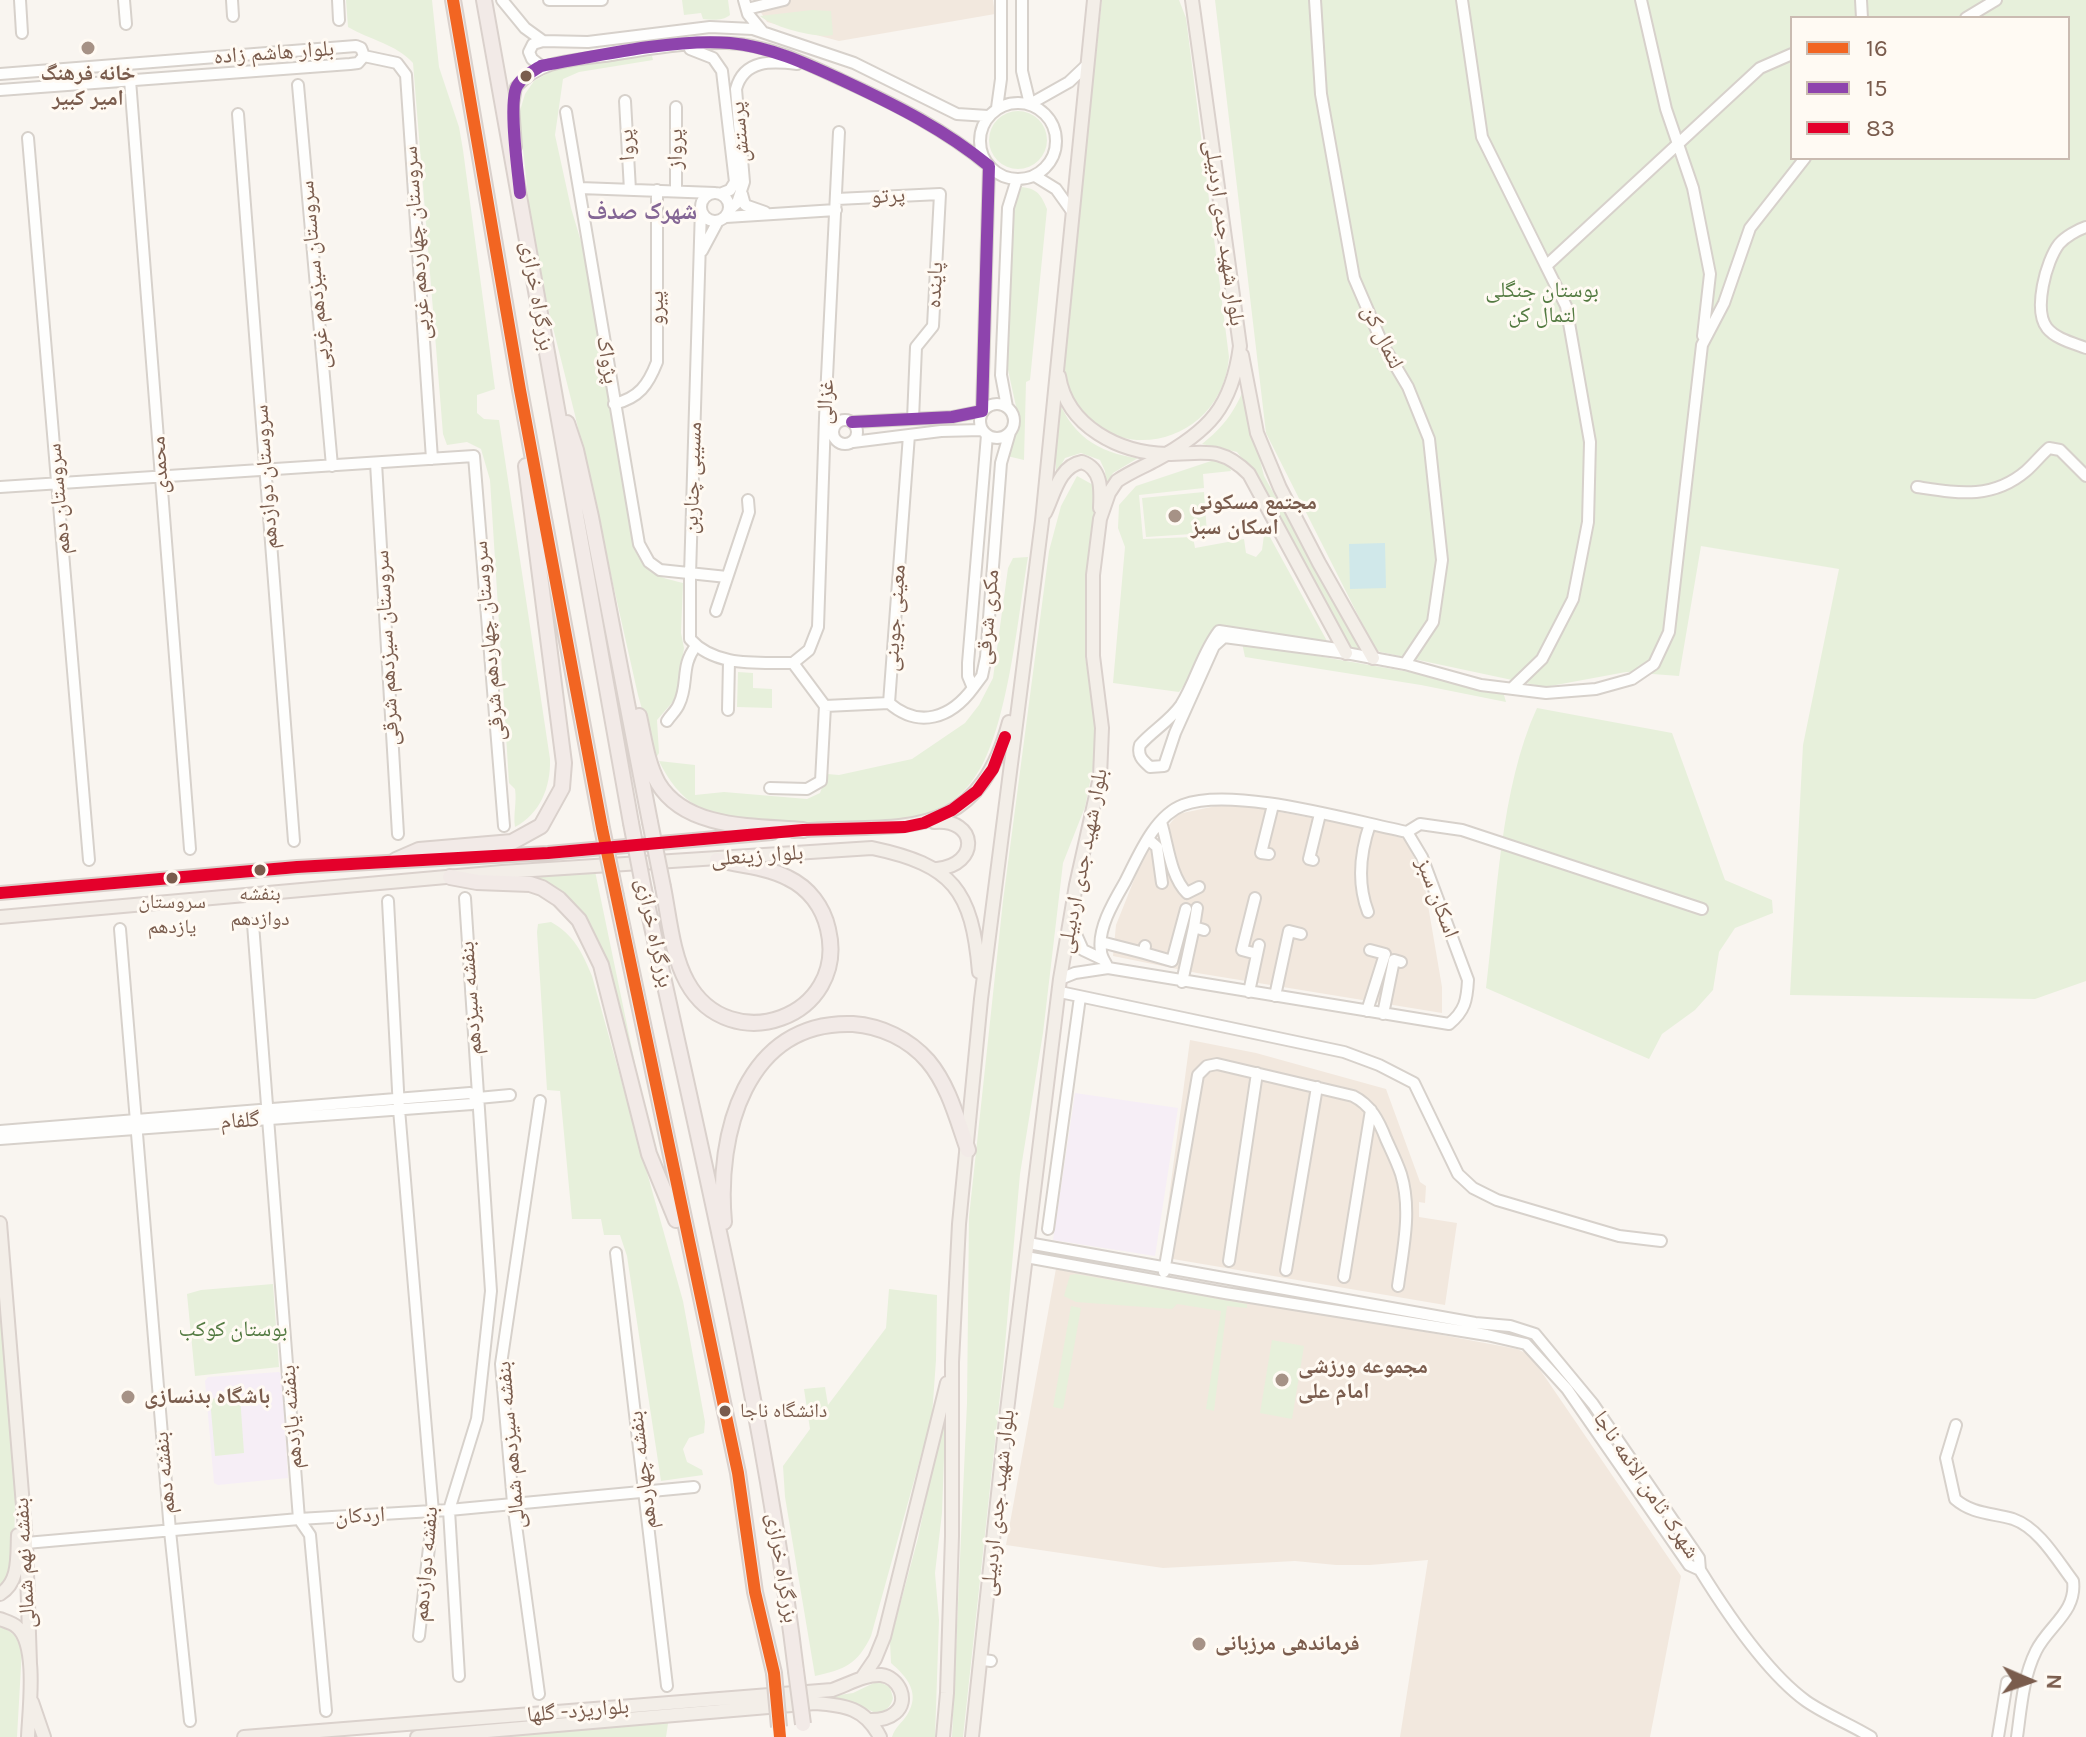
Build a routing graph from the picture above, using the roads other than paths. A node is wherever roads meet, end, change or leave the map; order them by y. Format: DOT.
graph roads {
  1 [pos="20,0"];
  2 [pos="124,0"];
  3 [pos="232,0"];
  4 [pos="338,0"];
  5 [pos="453,0"];
  6 [pos="484,0"];
  7 [pos="502,0"];
  8 [pos="549,0"];
  9 [pos="587,0"];
  10 [pos="602,0"];
  11 [pos="784,0"];
  12 [pos="1001,0"];
  13 [pos="1022,0"];
  14 [pos="1094,0"];
  15 [pos="1192,0"];
  16 [pos="1315,0"];
  17 [pos="1462,0"];
  18 [pos="1641,0"];
  19 [pos="1996,0"];
  20 [pos="746,8"];
  21 [pos="233,16"];
  22 [pos="1969,16"];
  23 [pos="339,20"];
  24 [pos="126,24"];
  25 [pos="737,29"];
  26 [pos="763,32"];
  27 [pos="22,33"];
  28 [pos="543,41"];
  29 [pos="672,45"];
  30 [pos="1790,55"];
  31 [pos="238,56"];
  32 [pos="364,56"];
  33 [pos="1088,64"];
  34 [pos="810,65"];
  35 [pos="541,66"];
  36 [pos="240,72"];
  37 [pos="0,74"];
  38 [pos="130,80"];
  39 [pos="298,85"];
  40 [pos="0,90"];
  41 [pos="625,101"];
  42 [pos="1030,104"];
  43 [pos="676,107"];
  44 [pos="997,108"];
  45 [pos="566,112"];
  46 [pos="238,114"];
  47 [pos="988,116"];
  48 [pos="839,132"];
  49 [pos="28,138"];
  50 [pos="1679,146"];
  51 [pos="1803,160"];
  52 [pos="989,166"];
  53 [pos="1035,176"];
  54 [pos="1017,179"];
  55 [pos="580,188"];
  56 [pos="630,190"];
  57 [pos="657,190"];
  58 [pos="676,191"];
  59 [pos="520,193"];
  60 [pos="717,193"];
  61 [pos="742,194"];
  62 [pos="940,194"];
  63 [pos="836,204"];
  64 [pos="702,206"];
  65 [pos="1071,210"];
  66 [pos="767,213"];
  67 [pos="724,216"];
  68 [pos="2086,227"];
  69 [pos="701,252"];
  70 [pos="1546,266"];
  71 [pos="1059,333"];
  72 [pos="1702,345"];
  73 [pos="1240,346"];
  74 [pos="2086,348"];
  75 [pos="552,379"];
  76 [pos="520,390"];
  77 [pos="614,404"];
  78 [pos="1007,407"];
  79 [pos="982,411"];
  80 [pos="913,419"];
  81 [pos="837,422"];
  82 [pos="852,422"];
  83 [pos="824,424"];
  84 [pos="1010,432"];
  85 [pos="984,433"];
  86 [pos="909,435"];
  87 [pos="848,443"];
  88 [pos="824,447"];
  89 [pos="1167,454"];
  90 [pos="432,459"];
  91 [pos="376,463"];
  92 [pos="332,466"];
  93 [pos="265,470"];
  94 [pos="2086,476"];
  95 [pos="161,477"];
  96 [pos="57,484"];
  97 [pos="0,487"];
  98 [pos="1917,487"];
  99 [pos="748,500"];
  100 [pos="1100,519"];
  101 [pos="1042,521"];
  102 [pos="690,575"];
  103 [pos="727,577"];
  104 [pos="716,611"];
  105 [pos="614,630"];
  106 [pos="696,646"];
  107 [pos="1345,651"];
  108 [pos="1373,658"];
  109 [pos="729,661"];
  110 [pos="793,663"];
  111 [pos="1405,664"];
  112 [pos="1021,676"];
  113 [pos="1513,687"];
  114 [pos="973,688"];
  115 [pos="889,703"];
  116 [pos="825,706"];
  117 [pos="728,710"];
  118 [pos="667,721"];
  119 [pos="770,788"];
  120 [pos="1273,805"];
  121 [pos="1320,814"];
  122 [pos="1161,822"];
  123 [pos="924,823"];
  124 [pos="1370,824"];
  125 [pos="504,826"];
  126 [pos="803,830"];
  127 [pos="1407,832"];
  128 [pos="398,834"];
  129 [pos="1149,840"];
  130 [pos="294,841"];
  131 [pos="190,849"];
  132 [pos="1269,854"];
  133 [pos="89,860"];
  134 [pos="396,860"];
  135 [pos="717,860"];
  136 [pos="1313,860"];
  137 [pos="937,869"];
  138 [pos="450,877"];
  139 [pos="1162,883"];
  140 [pos="1199,887"];
  141 [pos="40,890"];
  142 [pos="0,893"];
  143 [pos="465,898"];
  144 [pos="1255,898"];
  145 [pos="388,901"];
  146 [pos="1702,909"];
  147 [pos="1368,912"];
  148 [pos="42,913"];
  149 [pos="0,917"];
  150 [pos="1071,923"];
  151 [pos="253,924"];
  152 [pos="120,929"];
  153 [pos="1301,934"];
  154 [pos="1101,942"];
  155 [pos="1370,950"];
  156 [pos="1401,962"];
  157 [pos="1106,964"];
  158 [pos="1182,982"];
  159 [pos="1060,986"];
  160 [pos="1249,992"];
  161 [pos="1275,996"];
  162 [pos="1080,997"];
  163 [pos="981,999"];
  164 [pos="1367,1011"];
  165 [pos="1383,1014"];
  166 [pos="1257,1073"];
  167 [pos="1317,1087"];
  168 [pos="510,1095"];
  169 [pos="478,1098"];
  170 [pos="540,1101"];
  171 [pos="399,1104"];
  172 [pos="1371,1110"];
  173 [pos="269,1114"];
  174 [pos="135,1125"];
  175 [pos="0,1131"];
  176 [pos="0,1139"];
  177 [pos="968,1150"];
  178 [pos="0,1223"];
  179 [pos="1048,1229"];
  180 [pos="1661,1241"];
  181 [pos="1028,1243"];
  182 [pos="616,1253"];
  183 [pos="690,1254"];
  184 [pos="1026,1257"];
  185 [pos="1229,1261"];
  186 [pos="1165,1267"];
  187 [pos="1286,1270"];
  188 [pos="1344,1277"];
  189 [pos="1163,1282"];
  190 [pos="1398,1286"];
  191 [pos="1354,1301"];
  192 [pos="1352,1313"];
  193 [pos="738,1321"];
  194 [pos="1480,1328"];
  195 [pos="952,1362"];
  196 [pos="1566,1379"];
  197 [pos="1956,1425"];
  198 [pos="17,1443"];
  199 [pos="1648,1483"];
  200 [pos="694,1487"];
  201 [pos="1637,1491"];
  202 [pos="646,1493"];
  203 [pos="513,1503"];
  204 [pos="449,1510"];
  205 [pos="433,1512"];
  206 [pos="299,1519"];
  207 [pos="170,1531"];
  208 [pos="26,1543"];
  209 [pos="1700,1570"];
  210 [pos="0,1594"];
  211 [pos="0,1619"];
  212 [pos="419,1636"];
  213 [pos="30,1664"];
  214 [pos="459,1676"];
  215 [pos="862,1678"];
  216 [pos="2007,1682"];
  217 [pos="667,1686"];
  218 [pos="539,1694"];
  219 [pos="30,1697"];
  220 [pos="326,1711"];
  221 [pos="871,1720"];
  222 [pos="190,1721"];
  223 [pos="428,1723"];
  224 [pos="803,1730"];
  225 [pos="780,1732"];
  226 [pos="434,1736"];
  227 [pos="28,1737"];
  228 [pos="44,1737"];
  229 [pos="244,1737"];
  230 [pos="419,1737"];
  231 [pos="880,1737"];
  232 [pos="943,1737"];
  233 [pos="972,1737"];
  234 [pos="1871,1737"];
  235 [pos="1998,1737"];
  236 [pos="2017,1737"];
  1 -- 27 [label="street"];
  2 -- 24 [label="street"];
  3 -- 21 [label="street"];
  4 -- 23 [label="street"];
  5 -- 76 [label="highway, بزرگراه خرازی"];
  6 -- 59 [label="highway, بزرگراه خرازی"];
  7 -- 28 [label="street"];
  8 -- 9 [label="street"];
  9 -- 10 [label="street"];
  11 -- 20 [label="street"];
  12 -- 44 [label="street"];
  13 -- 42 [label="street"];
  14 -- 33 [label="main road, بلوار شهید جدی اردبیلی"];
  15 -- 73 [label="main road, بلوار شهید جدی اردبیلی"];
  16 -- 111 [label="street, لتمال کن"];
  17 -- 70 [label="street"];
  18 -- 50 [label="street"];
  19 -- 22 [label="street"];
  20 -- 25 [label="street"];
  20 -- 26 [label="street"];
  25 -- 26 [label="street"];
  25 -- 28 [label="street"];
  26 -- 47 [label="street"];
  28 -- 35 [label="street"];
  29 -- 34 [label="street"];
  29 -- 35 [label="street"];
  29 -- 60 [label="street, پرستش"];
  30 -- 50 [label="street"];
  31 -- 32 [label="street, بلوار هاشم زاده"];
  31 -- 36 [label="street"];
  31 -- 37 [label="street, بلوار هاشم زاده"];
  32 -- 36 [label="street, بلوار هاشم زاده"];
  32 -- 90 [label="street, سروستان چهاردهم غربی"];
  33 -- 42 [label="street"];
  33 -- 65 [label="main road, بلوار شهید جدی اردبیلی"];
  34 -- 52 [label="street"];
  34 -- 61 [label="street, پرستش"];
  35 -- 59 [label="street"];
  36 -- 38 [label="street, بلوار هاشم زاده"];
  38 -- 40 [label="street, بلوار هاشم زاده"];
  38 -- 95 [label="street, محمدی"];
  39 -- 92 [label="street, سروستان سیزدهم غربی"];
  41 -- 56 [label="street, پروا"];
  42 -- 44 [label="street"];
  42 -- 53 [label="street"];
  43 -- 58 [label="street, پرواز"];
  44 -- 47 [label="street"];
  45 -- 55 [label="street, پژواک"];
  46 -- 93 [label="street, سروستان دوازدهم"];
  47 -- 52 [label="street"];
  48 -- 63 [label="street, غزالی"];
  49 -- 96 [label="street, سروستان دهم"];
  50 -- 70 [label="street"];
  50 -- 72 [label="street"];
  51 -- 72 [label="street"];
  52 -- 54 [label="street"];
  52 -- 79 [label="street"];
  53 -- 54 [label="street"];
  53 -- 65 [label="street"];
  54 -- 78 [label="street"];
  55 -- 56 [label="street"];
  55 -- 77 [label="street, پژواک"];
  56 -- 57 [label="street"];
  57 -- 58 [label="street"];
  57 -- 77 [label="street, پیرو"];
  58 -- 60 [label="street"];
  58 -- 64 [label="street"];
  59 -- 75 [label="highway, بزرگراه خرازی"];
  60 -- 64 [label="street"];
  60 -- 67 [label="street"];
  61 -- 66 [label="street"];
  61 -- 67 [label="street, پرستش"];
  62 -- 63 [label="street, پرتو"];
  62 -- 80 [label="street, پاینده"];
  63 -- 66 [label="street, پرتو"];
  63 -- 83 [label="street, غزالی"];
  64 -- 67 [label="street"];
  64 -- 69 [label="street, مسیبی چناربن"];
  65 -- 71 [label="main road, بلوار شهید جدی اردبیلی"];
  66 -- 67 [label="street, پرتو"];
  67 -- 69 [label="street, پرستش"];
  68 -- 74 [label="street"];
  69 -- 102 [label="street, مسیبی چناربن"];
  70 -- 113 [label="street"];
  71 -- 89 [label="main road"];
  71 -- 101 [label="main road, بلوار شهید جدی اردبیلی"];
  72 -- 113 [label="street"];
  73 -- 89 [label="main road, بلوار شهید جدی اردبیلی"];
  73 -- 108 [label="main road"];
  75 -- 105 [label="highway"];
  75 -- 193 [label="highway, بزرگراه خرازی, bridge"];
  76 -- 134 [label="highway"];
  76 -- 183 [label="highway, بزرگراه خرازی, bridge"];
  77 -- 102 [label="street, پژواک"];
  78 -- 79 [label="street"];
  78 -- 84 [label="street"];
  79 -- 80 [label="street"];
  79 -- 85 [label="street"];
  80 -- 82 [label="street"];
  81 -- 82 [label="street"];
  81 -- 83 [label="street"];
  81 -- 87 [label="street"];
  82 -- 87 [label="street"];
  83 -- 88 [label="street, غزالی"];
  84 -- 85 [label="street"];
  84 -- 114 [label="street, مکری شرقی"];
  85 -- 86 [label="street"];
  85 -- 114 [label="street, مکری شرقی"];
  86 -- 87 [label="street"];
  86 -- 115 [label="street, معینی جوینی"];
  87 -- 88 [label="street"];
  88 -- 110 [label="street, غزالی"];
  89 -- 100 [label="main road, بلوار شهید جدی اردبیلی"];
  89 -- 107 [label="main road"];
  90 -- 91 [label="street"];
  90 -- 125 [label="street, سروستان چهاردهم شرقی"];
  91 -- 92 [label="street"];
  91 -- 128 [label="street, سروستان سیزدهم شرقی"];
  92 -- 93 [label="street"];
  93 -- 95 [label="street"];
  93 -- 130 [label="street, سروستان دوازدهم"];
  94 -- 98 [label="street"];
  95 -- 96 [label="street"];
  95 -- 131 [label="street, محمدی"];
  96 -- 97 [label="street"];
  96 -- 133 [label="street, سروستان دهم"];
  99 -- 103 [label="street"];
  100 -- 101 [label="main road"];
  100 -- 150 [label="main road, بلوار شهید جدی اردبیلی"];
  101 -- 112 [label="main road, بلوار شهید جدی اردبیلی"];
  102 -- 103 [label="street, پژواک"];
  102 -- 106 [label="street, مسیبی چناربن"];
  103 -- 104 [label="street"];
  105 -- 126 [label="highway"];
  105 -- 135 [label="highway, bridge"];
  106 -- 109 [label="street"];
  106 -- 118 [label="street"];
  107 -- 107 [label="street"];
  107 -- 108 [label="street"];
  108 -- 111 [label="street"];
  109 -- 110 [label="street"];
  109 -- 117 [label="street"];
  110 -- 116 [label="street"];
  111 -- 113 [label="street"];
  112 -- 123 [label="main road, بلوار زینعلی"];
  112 -- 163 [label="main road, بلوار شهید جدی اردبیلی"];
  114 -- 115 [label="street, معینی جوینی"];
  115 -- 116 [label="street"];
  116 -- 119 [label="street"];
  120 -- 121 [label="street, اسکان سبز"];
  120 -- 122 [label="street, اسکان سبز"];
  120 -- 132 [label="street"];
  121 -- 124 [label="street, اسکان سبز"];
  121 -- 136 [label="street"];
  122 -- 129 [label="street, اسکان سبز"];
  122 -- 140 [label="street"];
  123 -- 126 [label="main road, بلوار زینعلی"];
  123 -- 137 [label="main road"];
  124 -- 127 [label="street, اسکان سبز"];
  124 -- 147 [label="street"];
  126 -- 134 [label="main road, بلوار زینعلی"];
  127 -- 146 [label="street"];
  127 -- 165 [label="street, اسکان سبز"];
  129 -- 139 [label="street"];
  129 -- 154 [label="street, اسکان سبز"];
  134 -- 141 [label="main road, بلوار زینعلی"];
  135 -- 137 [label="main road, بلوار زینعلی"];
  135 -- 138 [label="main road, بلوار زینعلی"];
  137 -- 163 [label="main road, بلوار زینعلی"];
  138 -- 148 [label="main road, بلوار زینعلی"];
  138 -- 183 [label="highway"];
  141 -- 142 [label="main road, بلوار زینعلی"];
  141 -- 148 [label="main road"];
  143 -- 169 [label="street, بنفشه سیزدهم"];
  144 -- 160 [label="street"];
  145 -- 171 [label="street, بنفشه دوازدهم"];
  148 -- 149 [label="main road, بلوار زینعلی"];
  150 -- 157 [label="street"];
  150 -- 159 [label="main road, بلوار شهید جدی اردبیلی"];
  151 -- 173 [label="street, بنفشه یازدهم"];
  152 -- 174 [label="street, بنفشه دهم"];
  153 -- 161 [label="street"];
  154 -- 157 [label="street"];
  154 -- 158 [label="street"];
  155 -- 164 [label="street"];
  156 -- 165 [label="street"];
  157 -- 158 [label="street, اسکان سبز"];
  157 -- 159 [label="street, اسکان سبز"];
  158 -- 160 [label="street, اسکان سبز"];
  159 -- 162 [label="street"];
  159 -- 181 [label="main road, بلوار شهید جدی اردبیلی"];
  160 -- 161 [label="street, اسکان سبز"];
  161 -- 164 [label="street, اسکان سبز"];
  162 -- 179 [label="street"];
  162 -- 180 [label="street"];
  163 -- 177 [label="main road, بلوار شهید جدی اردبیلی"];
  164 -- 165 [label="street, اسکان سبز"];
  166 -- 167 [label="street"];
  166 -- 185 [label="street"];
  166 -- 186 [label="street"];
  167 -- 172 [label="street"];
  167 -- 187 [label="street"];
  168 -- 169 [label="street, گلفام"];
  169 -- 171 [label="street, گلفام"];
  169 -- 204 [label="street, بنفشه سیزدهم"];
  170 -- 203 [label="street, بنفشه سیزدهم شمالی"];
  171 -- 173 [label="street, گلفام"];
  171 -- 205 [label="street, بنفشه دوازدهم"];
  172 -- 188 [label="street"];
  172 -- 190 [label="street"];
  173 -- 174 [label="street, گلفام"];
  173 -- 206 [label="street, بنفشه یازدهم"];
  174 -- 175 [label="street, گلفام"];
  174 -- 176 [label="street, گلفام"];
  174 -- 207 [label="street, بنفشه دهم"];
  177 -- 193 [label="highway"];
  177 -- 195 [label="main road, بلوار شهید جدی اردبیلی"];
  178 -- 198 [label="main road, بنفشه نهم شمالی"];
  181 -- 184 [label="main road, بلوار شهید جدی اردبیلی"];
  181 -- 186 [label="street, شهرک ثامن الائمه ناجا"];
  182 -- 202 [label="street, بنفشه چهاردهم"];
  183 -- 225 [label="highway, بزرگراه خرازی, bridge"];
  184 -- 189 [label="street, شهرک ثامن الائمه ناجا"];
  184 -- 233 [label="main road, بلوار شهید جدی اردبیلی"];
  186 -- 189 [label="street"];
  186 -- 191 [label="street, شهرک ثامن الائمه ناجا"];
  189 -- 192 [label="street, شهرک ثامن الائمه ناجا"];
  191 -- 192 [label="street"];
  191 -- 194 [label="street, شهرک ثامن الائمه ناجا"];
  192 -- 194 [label="street, شهرک ثامن الائمه ناجا"];
  193 -- 224 [label="highway, بزرگراه خرازی, bridge"];
  194 -- 196 [label="street, شهرک ثامن الائمه ناجا"];
  195 -- 215 [label="main road"];
  195 -- 232 [label="main road, بلوار شهید جدی اردبیلی"];
  196 -- 199 [label="street, شهرک ثامن الائمه ناجا"];
  196 -- 201 [label="street, شهرک ثامن الائمه ناجا"];
  197 -- 236 [label="street"];
  198 -- 208 [label="main road, بنفشه نهم شمالی"];
  198 -- 210 [label="main road"];
  199 -- 201 [label="street"];
  199 -- 209 [label="street, شهرک ثامن الائمه ناجا"];
  200 -- 202 [label="street, اردکان"];
  201 -- 209 [label="street, شهرک ثامن الائمه ناجا"];
  202 -- 203 [label="street, اردکان"];
  202 -- 217 [label="street, بنفشه چهاردهم"];
  203 -- 204 [label="street, اردکان"];
  203 -- 218 [label="street, بنفشه سیزدهم شمالی"];
  204 -- 205 [label="street, اردکان"];
  204 -- 214 [label="street"];
  205 -- 206 [label="street, اردکان"];
  205 -- 212 [label="street, بنفشه دوازدهم"];
  206 -- 207 [label="street, اردکان"];
  206 -- 220 [label="street, بنفشه یازدهم"];
  207 -- 208 [label="street, اردکان"];
  207 -- 222 [label="street, بنفشه دهم"];
  208 -- 213 [label="main road, بنفشه نهم شمالی"];
  209 -- 234 [label="street"];
  211 -- 213 [label="main road"];
  213 -- 219 [label="main road, بنفشه نهم شمالی"];
  215 -- 221 [label="main road"];
  215 -- 223 [label="main road, بلواریزد- گلها"];
  216 -- 235 [label="street"];
  219 -- 227 [label="main road, بنفشه نهم شمالی"];
  219 -- 228 [label="main road"];
  221 -- 226 [label="main road"];
  221 -- 231 [label="main road"];
  223 -- 226 [label="street"];
  223 -- 229 [label="main road, بلواریزد- گلها"];
  223 -- 230 [label="street"];
  226 -- 230 [label="main road"];
}
